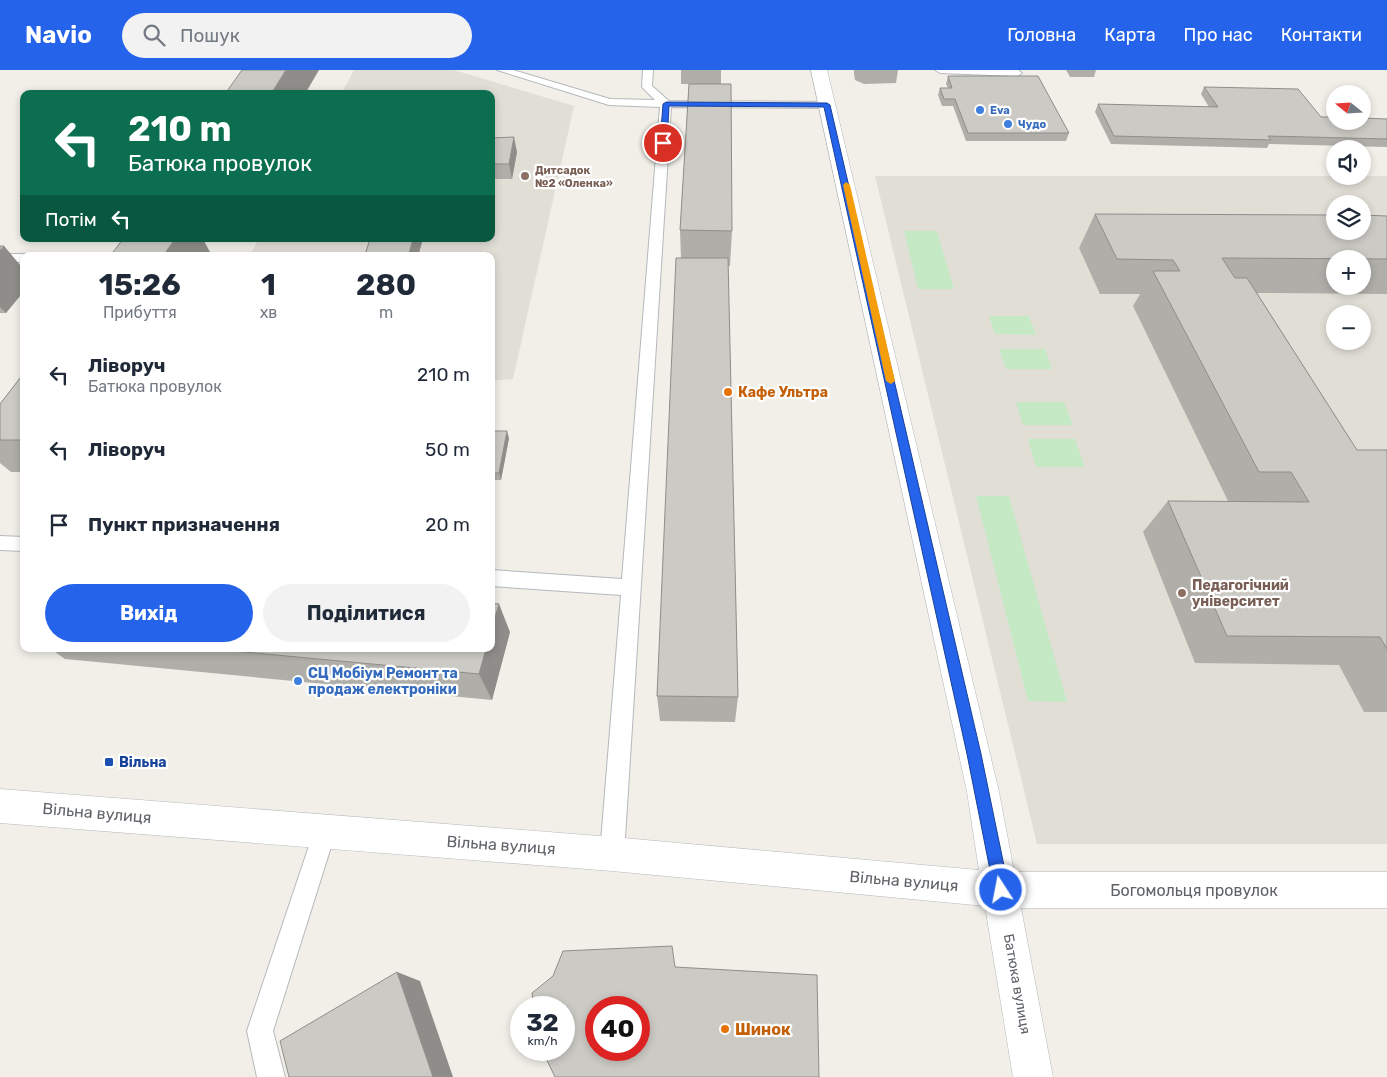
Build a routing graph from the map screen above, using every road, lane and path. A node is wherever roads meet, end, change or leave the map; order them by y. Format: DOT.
graph roads {
  1 [pos="502,70"];
  2 [pos="648,70"];
  3 [pos="819,70"];
  4 [pos="940,70"];
  5 [pos="1017,74"];
  6 [pos="666,104"];
  7 [pos="827,105"];
  8 [pos="0,258"];
  9 [pos="20,258"];
  10 [pos="0,542"];
  11 [pos="20,544"];
  12 [pos="495,578"];
  13 [pos="631,588"];
  14 [pos="0,806"];
  15 [pos="325,831"];
  16 [pos="612,854"];
  17 [pos="1001,890"];
  18 [pos="1387,890"];
  19 [pos="271,1077"];
  20 [pos="1033,1077"];
  1 -- 6 [label="lane"];
  2 -- 6 [label="lane"];
  3 -- 7 [label="street, Батюка вулиця"];
  4 -- 5 [label="lane"];
  6 -- 7 [label="lane"];
  6 -- 13 [label="lane"];
  7 -- 17 [label="street, Батюка вулиця"];
  8 -- 9 [label="lane"];
  10 -- 11 [label="lane"];
  12 -- 13 [label="lane"];
  13 -- 16 [label="lane"];
  14 -- 15 [label="street, Вільна вулиця"];
  15 -- 16 [label="street, Вільна вулиця"];
  15 -- 19 [label="lane"];
  16 -- 17 [label="street, Вільна вулиця"];
  17 -- 18 [label="street, Богомольця провулок"];
  17 -- 20 [label="street, Батюка вулиця"];
}
